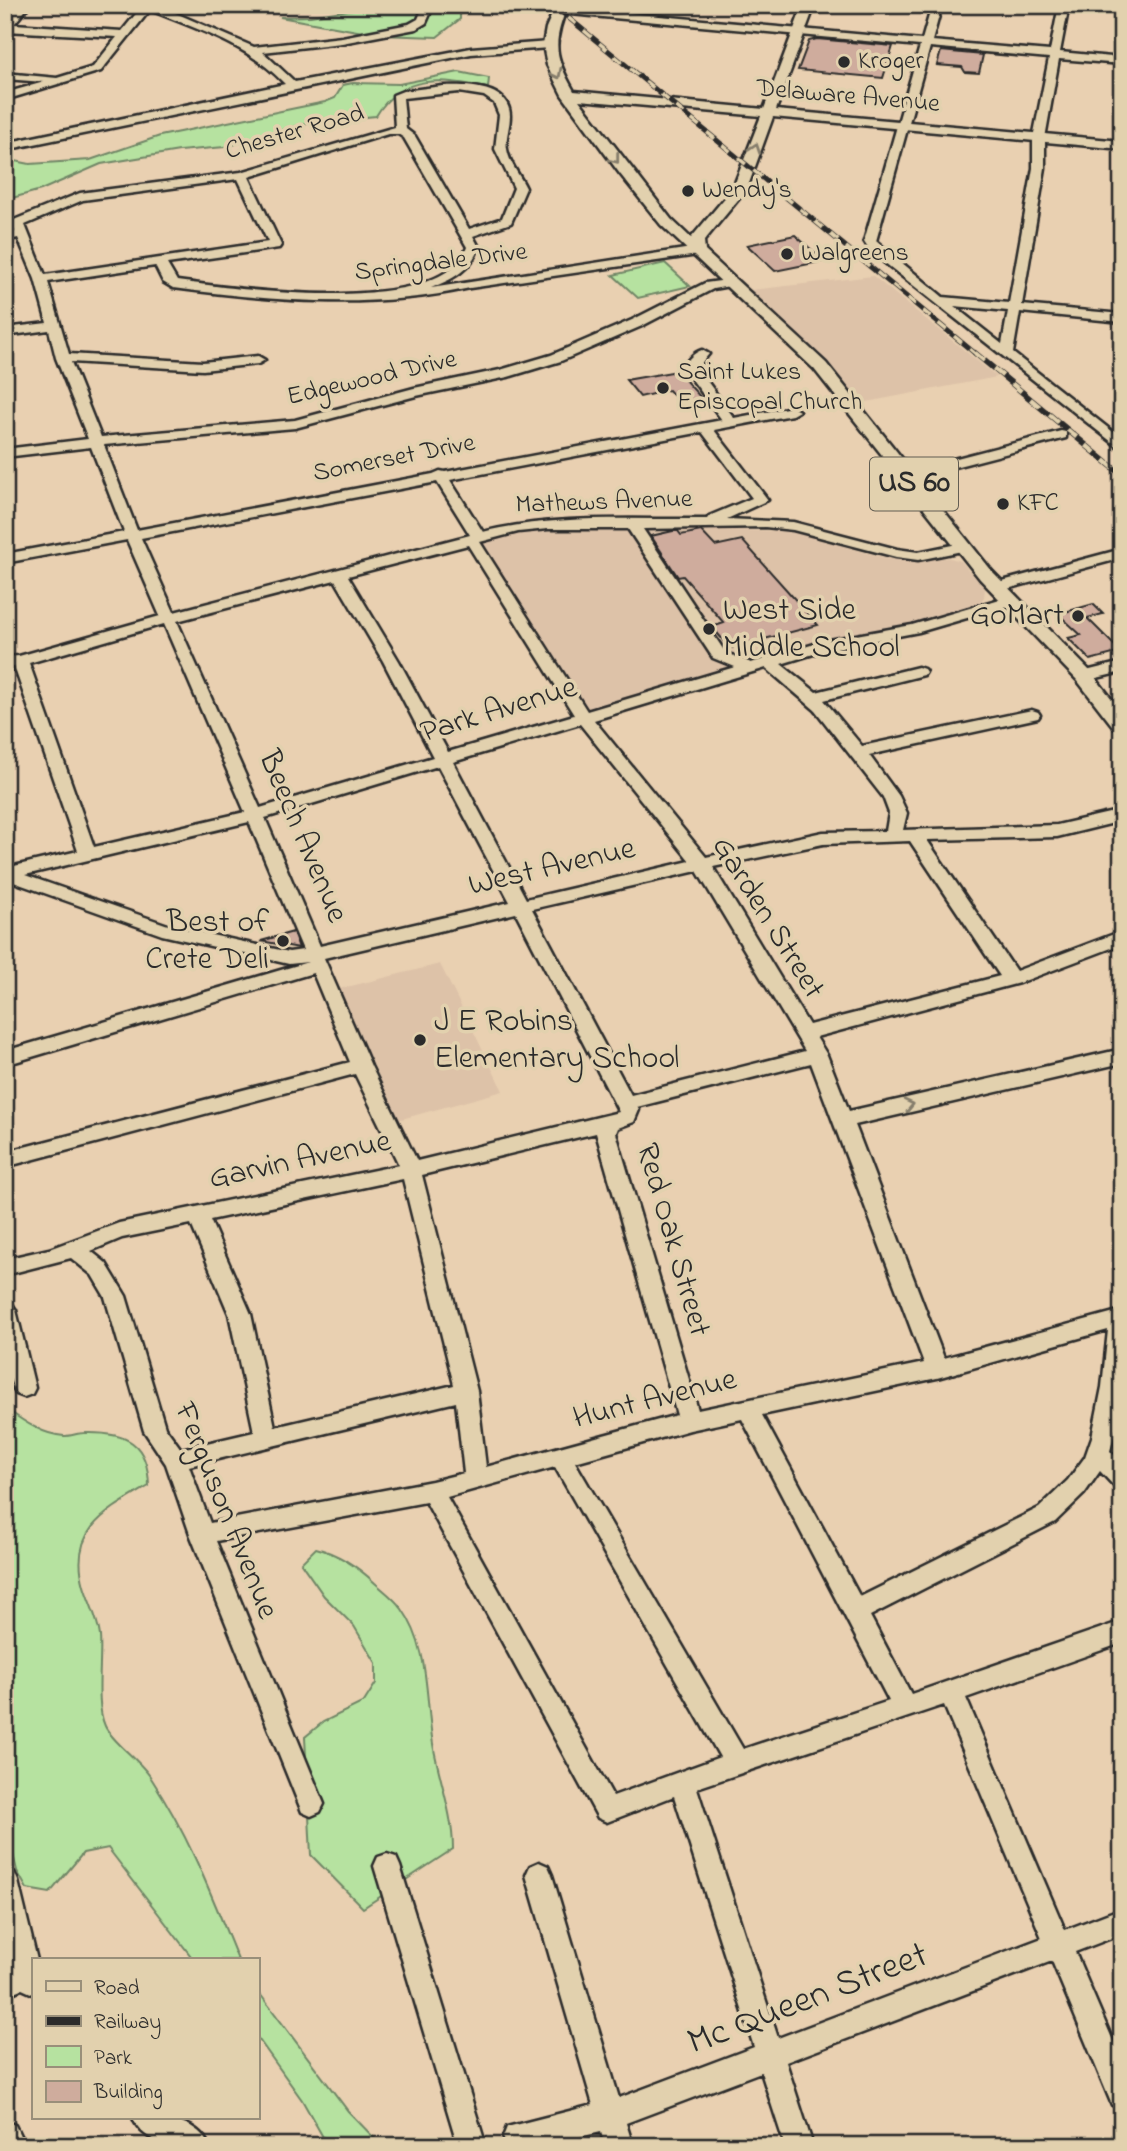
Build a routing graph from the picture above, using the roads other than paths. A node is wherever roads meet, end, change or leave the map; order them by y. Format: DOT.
graph roads {
  1 [pos="25,5"];
  2 [pos="148,5"];
  3 [pos="429,5"];
  4 [pos="544,5"];
  5 [pos="809,5"];
  6 [pos="937,5"];
  7 [pos="1064,5"];
  8 [pos="561,8"];
  9 [pos="6,27"];
  10 [pos="799,33"];
  11 [pos="124,34"];
  12 [pos="926,43"];
  13 [pos="549,45"];
  14 [pos="253,50"];
  15 [pos="1056,55"];
  16 [pos="1122,61"];
  17 [pos="5,76"];
  18 [pos="61,81"];
  19 [pos="293,86"];
  20 [pos="569,95"];
  21 [pos="5,97"];
  22 [pos="767,112"];
  23 [pos="904,125"];
  24 [pos="400,130"];
  25 [pos="1039,138"];
  26 [pos="1122,145"];
  27 [pos="5,147"];
  28 [pos="242,175"];
  29 [pos="652,204"];
  30 [pos="712,220"];
  31 [pos="467,234"];
  32 [pos="14,235"];
  33 [pos="698,251"];
  34 [pos="159,261"];
  35 [pos="41,279"];
  36 [pos="731,282"];
  37 [pos="411,291"];
  38 [pos="942,300"];
  39 [pos="1013,307"];
  40 [pos="1122,318"];
  41 [pos="52,326"];
  42 [pos="5,332"];
  43 [pos="1007,352"];
  44 [pos="702,354"];
  45 [pos="63,358"];
  46 [pos="258,360"];
  47 [pos="792,411"];
  48 [pos="730,422"];
  49 [pos="705,427"];
  50 [pos="1061,435"];
  51 [pos="96,441"];
  52 [pos="1122,446"];
  53 [pos="5,453"];
  54 [pos="440,475"];
  55 [pos="908,475"];
  56 [pos="703,523"];
  57 [pos="633,525"];
  58 [pos="132,535"];
  59 [pos="475,538"];
  60 [pos="962,547"];
  61 [pos="1122,553"];
  62 [pos="5,559"];
  63 [pos="339,574"];
  64 [pos="996,587"];
  65 [pos="1010,601"];
  66 [pos="169,618"];
  67 [pos="12,661"];
  68 [pos="769,663"];
  69 [pos="1122,667"];
  70 [pos="750,668"];
  71 [pos="918,672"];
  72 [pos="1084,676"];
  73 [pos="813,698"];
  74 [pos="1032,715"];
  75 [pos="583,717"];
  76 [pos="1122,725"];
  77 [pos="857,752"];
  78 [pos="443,759"];
  79 [pos="255,815"];
  80 [pos="1122,815"];
  81 [pos="916,837"];
  82 [pos="892,838"];
  83 [pos="88,855"];
  84 [pos="702,864"];
  85 [pos="7,872"];
  86 [pos="519,906"];
  87 [pos="1122,937"];
  88 [pos="316,959"];
  89 [pos="1012,979"];
  90 [pos="804,1033"];
  91 [pos="817,1055"];
  92 [pos="1122,1056"];
  93 [pos="5,1058"];
  94 [pos="361,1066"];
  95 [pos="625,1103"];
  96 [pos="843,1120"];
  97 [pos="610,1123"];
  98 [pos="5,1160"];
  99 [pos="411,1170"];
  100 [pos="198,1215"];
  101 [pos="75,1250"];
  102 [pos="5,1267"];
  103 [pos="5,1310"];
  104 [pos="1121,1319"];
  105 [pos="937,1369"];
  106 [pos="24,1388"];
  107 [pos="466,1391"];
  108 [pos="748,1409"];
  109 [pos="690,1421"];
  110 [pos="267,1440"];
  111 [pos="1098,1453"];
  112 [pos="560,1456"];
  113 [pos="176,1460"];
  114 [pos="476,1479"];
  115 [pos="1122,1479"];
  116 [pos="432,1491"];
  117 [pos="202,1534"];
  118 [pos="854,1612"];
  119 [pos="1122,1632"];
  120 [pos="951,1692"];
  121 [pos="905,1706"];
  122 [pos="738,1764"];
  123 [pos="682,1781"];
  124 [pos="311,1804"];
  125 [pos="387,1866"];
  126 [pos="539,1875"];
  127 [pos="5,1881"];
  128 [pos="1122,1921"];
  129 [pos="1059,1946"];
  130 [pos="22,1979"];
  131 [pos="771,2055"];
  132 [pos="1122,2095"];
  133 [pos="612,2115"];
  134 [pos="150,2120"];
  135 [pos="5,2135"];
  136 [pos="517,2137"];
  137 [pos="11,2146"];
  138 [pos="195,2146"];
  139 [pos="472,2146"];
  140 [pos="619,2146"];
  141 [pos="799,2146"];
  1 -- 9 [label="street"];
  2 -- 11 [label="street"];
  2 -- 14 [label="street"];
  3 -- 14 [label="street"];
  4 -- 8 [label="street"];
  5 -- 10 [label="main road"];
  6 -- 12 [label="street"];
  7 -- 15 [label="street"];
  8 -- 10 [label="street"];
  8 -- 13 [label="main road"];
  9 -- 11 [label="street"];
  10 -- 12 [label="street"];
  10 -- 22 [label="main road"];
  11 -- 18 [label="street"];
  12 -- 15 [label="street"];
  12 -- 23 [label="street"];
  13 -- 19 [label="street"];
  13 -- 20 [label="main road, US 60, one-way"];
  14 -- 19 [label="street"];
  15 -- 16 [label="street"];
  15 -- 25 [label="street"];
  17 -- 18 [label="street"];
  18 -- 21 [label="street"];
  19 -- 27 [label="street"];
  20 -- 22 [label="main road, Delaware Avenue"];
  20 -- 29 [label="main road, US 60, one-way"];
  22 -- 23 [label="main road, Delaware Avenue"];
  30 -- 22 [label="main road, one-way"];
  23 -- 25 [label="main road, Delaware Avenue"];
  23 -- 38 [label="street"];
  24 -- 28 [label="street, Chester Road"];
  24 -- 31 [label="street, Chester Road"];
  24 -- 31 [label="street"];
  25 -- 26 [label="main road, Delaware Avenue"];
  25 -- 39 [label="street"];
  28 -- 32 [label="street, Chester Road"];
  28 -- 34 [label="street"];
  29 -- 30 [label="main road"];
  29 -- 33 [label="main road, US 60"];
  30 -- 33 [label="main road"];
  31 -- 37 [label="street"];
  32 -- 35 [label="street, Beech Avenue"];
  33 -- 36 [label="main road, US 60"];
  33 -- 37 [label="street, Springdale Drive"];
  34 -- 35 [label="street"];
  34 -- 37 [label="street, Springdale Drive"];
  35 -- 41 [label="street, Beech Avenue"];
  36 -- 51 [label="street, Edgewood Drive"];
  36 -- 55 [label="main road, US 60"];
  38 -- 39 [label="street"];
  38 -- 43 [label="street"];
  39 -- 40 [label="street"];
  39 -- 43 [label="street"];
  41 -- 42 [label="street"];
  41 -- 45 [label="street, Beech Avenue"];
  43 -- 52 [label="street"];
  44 -- 48 [label="street"];
  45 -- 46 [label="street"];
  45 -- 51 [label="street, Beech Avenue"];
  47 -- 48 [label="street, Somerset Drive"];
  48 -- 49 [label="street, Somerset Drive"];
  49 -- 54 [label="street, Somerset Drive"];
  49 -- 56 [label="street"];
  50 -- 55 [label="street"];
  51 -- 53 [label="street, Edgewood Drive"];
  51 -- 58 [label="street, Beech Avenue"];
  54 -- 58 [label="street, Somerset Drive"];
  54 -- 59 [label="street, Garden Street"];
  55 -- 60 [label="main road, US 60"];
  56 -- 57 [label="street, Mathews Avenue"];
  56 -- 60 [label="street, Mathews Avenue"];
  57 -- 59 [label="street, Mathews Avenue"];
  57 -- 70 [label="street"];
  58 -- 62 [label="street, Somerset Drive"];
  58 -- 66 [label="street, Beech Avenue"];
  59 -- 63 [label="street, Mathews Avenue"];
  59 -- 75 [label="street, Garden Street"];
  60 -- 64 [label="main road, US 60"];
  61 -- 64 [label="street"];
  63 -- 66 [label="street, Mathews Avenue"];
  63 -- 78 [label="street, Red Oak Street"];
  64 -- 65 [label="main road, US 60"];
  65 -- 68 [label="street, Park Avenue"];
  65 -- 72 [label="main road, US 60"];
  66 -- 67 [label="street, Mathews Avenue"];
  66 -- 79 [label="street, Beech Avenue"];
  67 -- 83 [label="street"];
  68 -- 70 [label="street, Park Avenue"];
  68 -- 73 [label="street"];
  69 -- 72 [label="street"];
  70 -- 75 [label="street, Park Avenue"];
  71 -- 73 [label="street"];
  72 -- 76 [label="main road, US 60"];
  73 -- 77 [label="street"];
  74 -- 77 [label="street"];
  75 -- 78 [label="street, Park Avenue"];
  75 -- 84 [label="street, Garden Street"];
  77 -- 82 [label="street"];
  78 -- 79 [label="street, Park Avenue"];
  78 -- 86 [label="street, Red Oak Street"];
  79 -- 83 [label="street, Park Avenue"];
  79 -- 88 [label="street, Beech Avenue"];
  80 -- 81 [label="street, West Avenue"];
  81 -- 82 [label="street, West Avenue"];
  81 -- 89 [label="street"];
  82 -- 84 [label="street, West Avenue"];
  83 -- 85 [label="street, Park Avenue"];
  84 -- 86 [label="street, West Avenue"];
  84 -- 90 [label="street, Garden Street"];
  85 -- 88 [label="street, West Avenue"];
  86 -- 88 [label="street, West Avenue"];
  86 -- 95 [label="street, Red Oak Street"];
  87 -- 89 [label="street"];
  88 -- 93 [label="street"];
  88 -- 94 [label="street, Beech Avenue"];
  89 -- 90 [label="street"];
  90 -- 91 [label="street, Garden Street"];
  91 -- 95 [label="street"];
  91 -- 96 [label="street, Garden Street"];
  96 -- 92 [label="street, one-way"];
  94 -- 98 [label="street"];
  94 -- 99 [label="street, Beech Avenue"];
  95 -- 97 [label="street, Red Oak Street"];
  96 -- 105 [label="street, Garden Street"];
  97 -- 99 [label="street, Garvin Avenue"];
  97 -- 109 [label="street, Red Oak Street"];
  99 -- 100 [label="street, Garvin Avenue"];
  99 -- 107 [label="street, Beech Avenue"];
  100 -- 101 [label="street, Garvin Avenue"];
  100 -- 110 [label="street"];
  101 -- 102 [label="street, Garvin Avenue"];
  101 -- 113 [label="street, Ferguson Avenue"];
  103 -- 106 [label="street"];
  104 -- 105 [label="street, Hunt Avenue"];
  104 -- 111 [label="street"];
  105 -- 108 [label="street, Hunt Avenue"];
  107 -- 110 [label="street"];
  107 -- 114 [label="street, Beech Avenue"];
  108 -- 109 [label="street, Hunt Avenue"];
  108 -- 118 [label="street"];
  109 -- 112 [label="street, Hunt Avenue"];
  110 -- 113 [label="street"];
  111 -- 115 [label="street"];
  111 -- 118 [label="street"];
  112 -- 114 [label="street, Hunt Avenue"];
  112 -- 122 [label="street"];
  113 -- 117 [label="street, Ferguson Avenue"];
  114 -- 116 [label="street, Hunt Avenue"];
  116 -- 117 [label="street, Hunt Avenue"];
  116 -- 123 [label="street"];
  117 -- 124 [label="street, Ferguson Avenue"];
  118 -- 121 [label="street"];
  119 -- 120 [label="street"];
  120 -- 121 [label="street"];
  120 -- 129 [label="street"];
  121 -- 122 [label="street"];
  122 -- 123 [label="street"];
  123 -- 131 [label="street"];
  125 -- 139 [label="street"];
  126 -- 133 [label="street"];
  127 -- 130 [label="street"];
  128 -- 129 [label="street, Mc Queen Street"];
  129 -- 131 [label="street, Mc Queen Street"];
  129 -- 132 [label="street"];
  131 -- 133 [label="street, Mc Queen Street"];
  131 -- 141 [label="street"];
  133 -- 136 [label="street, Mc Queen Street"];
  133 -- 140 [label="street"];
  134 -- 138 [label="street"];
  135 -- 137 [label="street"];
}
